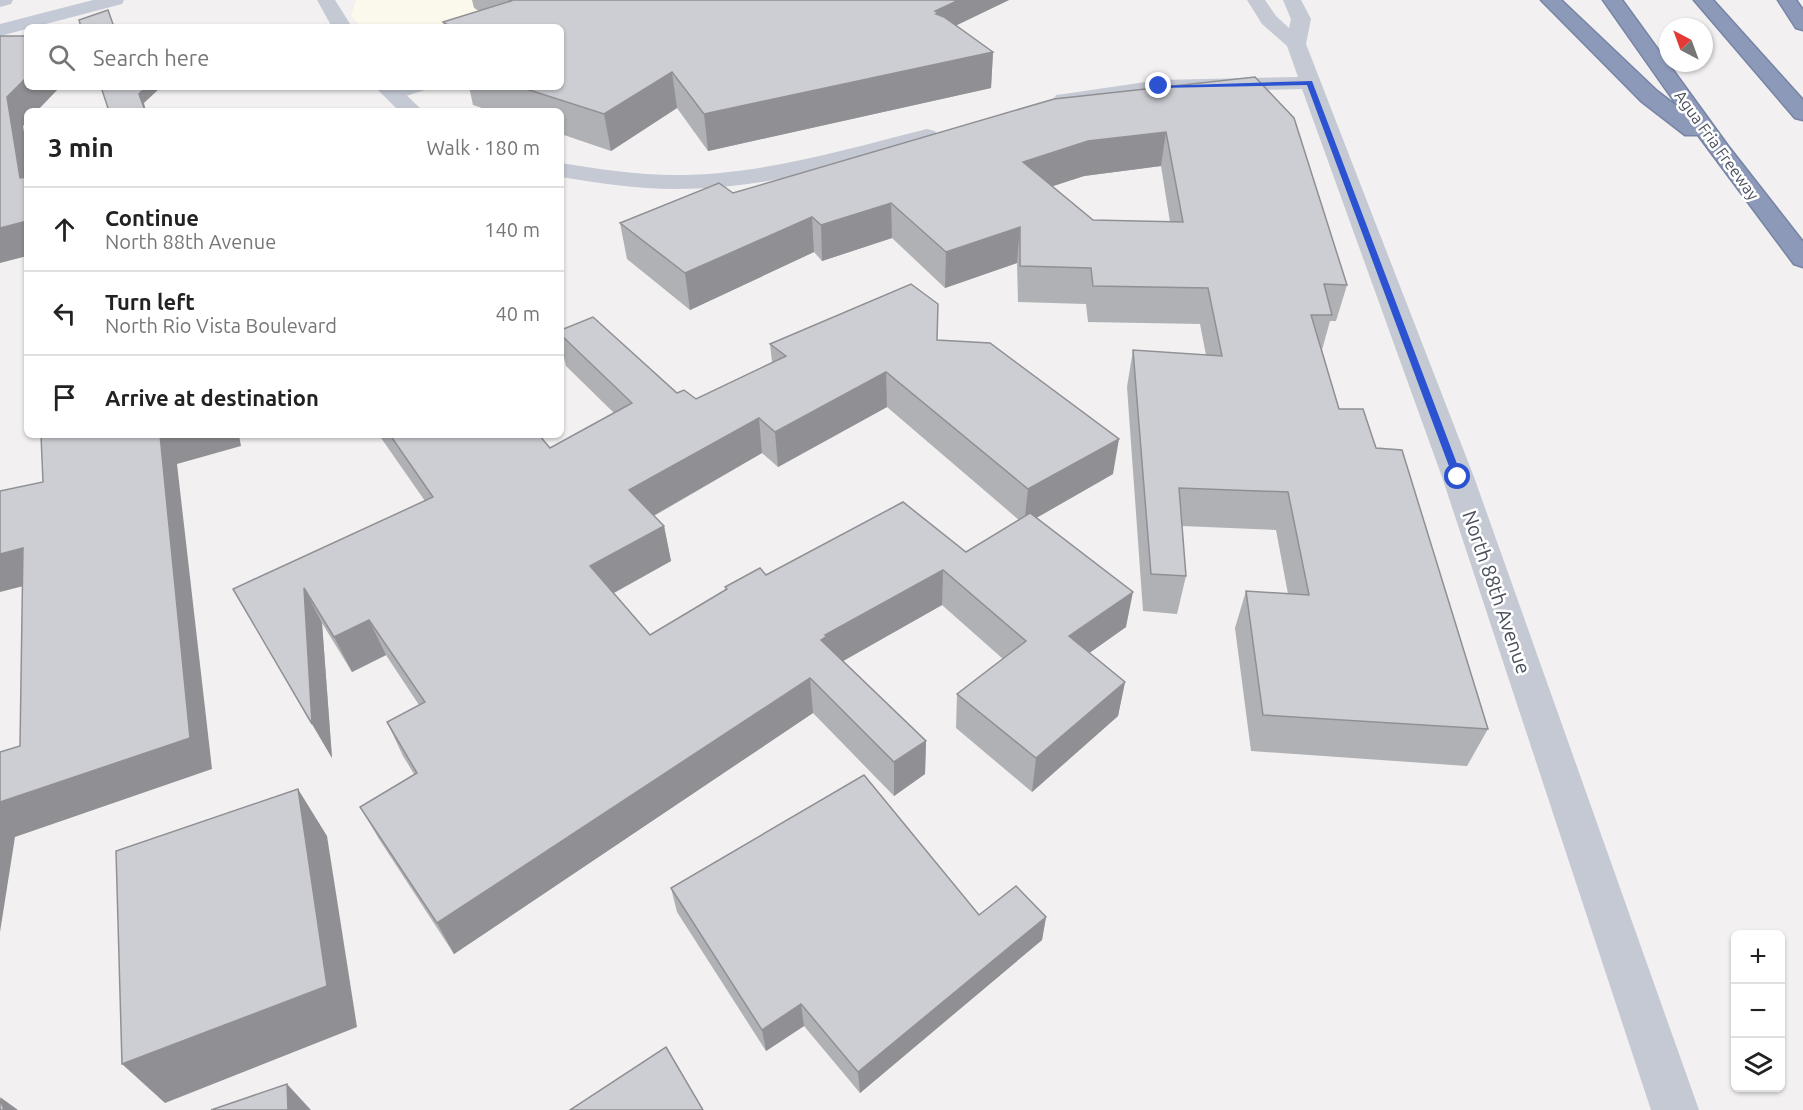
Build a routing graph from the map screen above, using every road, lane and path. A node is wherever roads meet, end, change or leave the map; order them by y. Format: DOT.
graph roads {
  1 [pos="115,0"];
  2 [pos="326,0"];
  3 [pos="1256,0"];
  4 [pos="1292,0"];
  5 [pos="1550,0"];
  6 [pos="1612,0"];
  7 [pos="1703,0"];
  8 [pos="1787,0"];
  9 [pos="340,24"];
  10 [pos="1803,24"];
  11 [pos="0,30"];
  12 [pos="1296,44"];
  13 [pos="1310,83"];
  14 [pos="390,91"];
  15 [pos="1044,104"];
  16 [pos="409,108"];
  17 [pos="1803,113"];
  18 [pos="951,129"];
  19 [pos="1720,151"];
  20 [pos="564,170"];
  21 [pos="1803,259"];
  22 [pos="1675,1110"];
  1 -- 11 [label="main road"];
  2 -- 9 [label="street"];
  3 -- 12 [label="street, North 88th Avenue"];
  4 -- 12 [label="street, North 88th Avenue"];
  5 -- 19 [label="highway"];
  6 -- 19 [label="highway, Agua Fria Freeway"];
  7 -- 17 [label="highway"];
  8 -- 10 [label="highway"];
  12 -- 13 [label="street, North 88th Avenue"];
  13 -- 15 [label="street"];
  13 -- 22 [label="street, North 88th Avenue"];
  14 -- 16 [label="street"];
  18 -- 20 [label="street"];
  19 -- 21 [label="highway, Agua Fria Freeway"];
}
